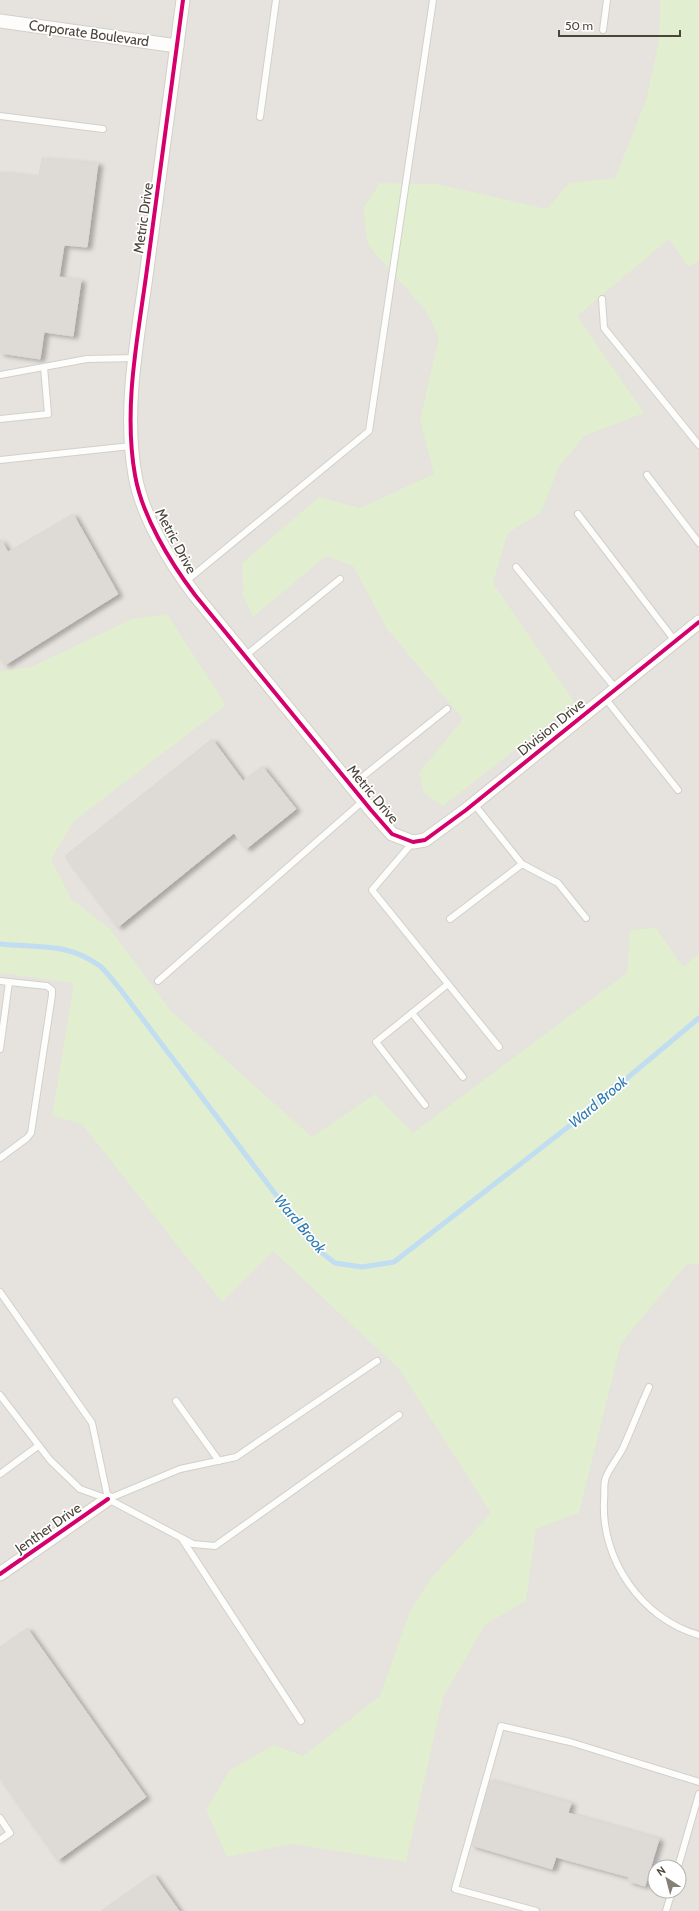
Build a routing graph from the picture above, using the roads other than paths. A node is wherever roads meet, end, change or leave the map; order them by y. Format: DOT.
graph roads {
  1 [pos="183,0"];
  2 [pos="276,0"];
  3 [pos="433,0"];
  4 [pos="606,0"];
  5 [pos="0,21"];
  6 [pos="603,30"];
  7 [pos="177,46"];
  8 [pos="0,116"];
  9 [pos="260,117"];
  10 [pos="103,130"];
  11 [pos="602,299"];
  12 [pos="135,358"];
  13 [pos="44,367"];
  14 [pos="0,376"];
  15 [pos="0,419"];
  16 [pos="699,445"];
  17 [pos="131,446"];
  18 [pos="0,460"];
  19 [pos="647,475"];
  20 [pos="578,514"];
  21 [pos="699,543"];
  22 [pos="516,567"];
  23 [pos="340,579"];
  24 [pos="185,582"];
  25 [pos="699,622"];
  26 [pos="675,641"];
  27 [pos="245,656"];
  28 [pos="616,689"];
  29 [pos="604,698"];
  30 [pos="447,709"];
  31 [pos="351,786"];
  32 [pos="678,790"];
  33 [pos="363,801"];
  34 [pos="474,804"];
  35 [pos="413,842"];
  36 [pos="522,864"];
  37 [pos="586,918"];
  38 [pos="450,919"];
  39 [pos="0,981"];
  40 [pos="158,981"];
  41 [pos="9,982"];
  42 [pos="448,984"];
  43 [pos="412,1013"];
  44 [pos="498,1047"];
  45 [pos="0,1050"];
  46 [pos="463,1077"];
  47 [pos="425,1105"];
  48 [pos="0,1158"];
  49 [pos="0,1292"];
  50 [pos="376,1361"];
  51 [pos="649,1386"];
  52 [pos="0,1395"];
  53 [pos="176,1401"];
  54 [pos="399,1415"];
  55 [pos="38,1446"];
  56 [pos="219,1460"];
  57 [pos="0,1474"];
  58 [pos="108,1499"];
  59 [pos="181,1538"];
  60 [pos="0,1574"];
  61 [pos="699,1635"];
  62 [pos="301,1721"];
  63 [pos="699,1782"];
  64 [pos="699,1794"];
  65 [pos="0,1818"];
  66 [pos="0,1840"];
  67 [pos="680,1859"];
  68 [pos="670,1899"];
  69 [pos="536,1911"];
  70 [pos="666,1911"];
  1 -- 7 [label="street, Metric Drive"];
  2 -- 9 [label="lane"];
  3 -- 24 [label="lane"];
  4 -- 6 [label="lane"];
  5 -- 7 [label="street, Corporate Boulevard"];
  7 -- 12 [label="street, Metric Drive"];
  8 -- 10 [label="lane"];
  11 -- 16 [label="lane"];
  12 -- 13 [label="lane"];
  12 -- 17 [label="street, Metric Drive"];
  13 -- 14 [label="lane"];
  13 -- 15 [label="lane"];
  17 -- 18 [label="lane"];
  17 -- 24 [label="street, Metric Drive"];
  19 -- 21 [label="lane"];
  20 -- 26 [label="lane"];
  22 -- 28 [label="lane"];
  23 -- 27 [label="lane"];
  24 -- 27 [label="street, Metric Drive"];
  25 -- 26 [label="street, Division Drive"];
  26 -- 28 [label="street, Division Drive"];
  27 -- 31 [label="street, Metric Drive"];
  28 -- 29 [label="street, Division Drive"];
  29 -- 32 [label="lane"];
  29 -- 34 [label="street, Division Drive"];
  30 -- 31 [label="lane"];
  31 -- 33 [label="street, Metric Drive"];
  33 -- 35 [label="street, Metric Drive"];
  33 -- 40 [label="lane"];
  34 -- 35 [label="street, Division Drive"];
  34 -- 36 [label="lane"];
  35 -- 42 [label="lane"];
  36 -- 37 [label="lane"];
  36 -- 38 [label="lane"];
  39 -- 41 [label="lane"];
  41 -- 45 [label="lane"];
  41 -- 48 [label="lane"];
  42 -- 43 [label="lane"];
  42 -- 44 [label="lane"];
  43 -- 46 [label="lane"];
  43 -- 47 [label="lane"];
  49 -- 58 [label="lane"];
  50 -- 56 [label="lane"];
  51 -- 61 [label="lane"];
  52 -- 55 [label="lane"];
  53 -- 56 [label="lane"];
  54 -- 59 [label="lane"];
  55 -- 57 [label="lane"];
  55 -- 58 [label="lane"];
  56 -- 58 [label="lane"];
  58 -- 59 [label="lane"];
  58 -- 60 [label="street, Jenther Drive"];
  59 -- 62 [label="lane"];
  63 -- 69 [label="lane"];
  64 -- 67 [label="lane"];
  65 -- 66 [label="lane"];
  68 -- 70 [label="lane"];
}
